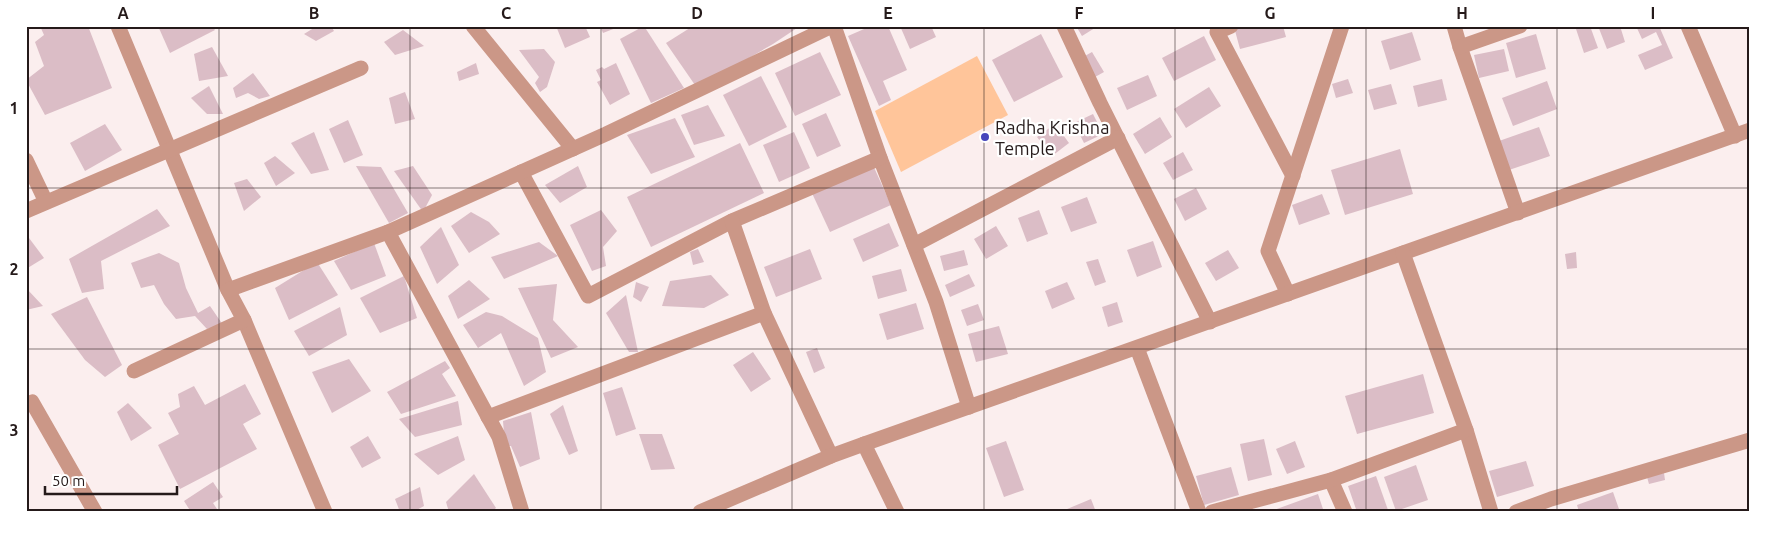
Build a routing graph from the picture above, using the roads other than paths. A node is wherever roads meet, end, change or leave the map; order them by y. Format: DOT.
graph roads {
  1 [pos="118,26"];
  2 [pos="473,26"];
  3 [pos="833,26"];
  4 [pos="1064,26"];
  5 [pos="1231,26"];
  6 [pos="1342,26"];
  7 [pos="1454,26"];
  8 [pos="1520,26"];
  9 [pos="1688,26"];
  10 [pos="1460,47"];
  11 [pos="361,68"];
  12 [pos="1750,130"];
  13 [pos="1735,136"];
  14 [pos="1118,138"];
  15 [pos="573,149"];
  16 [pos="170,150"];
  17 [pos="880,158"];
  18 [pos="26,160"];
  19 [pos="521,172"];
  20 [pos="1293,176"];
  21 [pos="46,202"];
  22 [pos="26,211"];
  23 [pos="1518,212"];
  24 [pos="732,221"];
  25 [pos="388,232"];
  26 [pos="914,245"];
  27 [pos="1403,253"];
  28 [pos="228,290"];
  29 [pos="1288,294"];
  30 [pos="764,313"];
  31 [pos="244,320"];
  32 [pos="1210,322"];
  33 [pos="1137,348"];
  34 [pos="134,371"];
  35 [pos="26,404"];
  36 [pos="970,407"];
  37 [pos="488,417"];
  38 [pos="1466,430"];
  39 [pos="1750,440"];
  40 [pos="864,444"];
  41 [pos="831,456"];
  42 [pos="1331,480"];
  43 [pos="1553,505"];
  44 [pos="724,507"];
  45 [pos="95,512"];
  46 [pos="325,512"];
  47 [pos="522,512"];
  48 [pos="700,512"];
  49 [pos="897,512"];
  50 [pos="1199,512"];
  51 [pos="1212,512"];
  52 [pos="1344,512"];
  53 [pos="1491,512"];
  54 [pos="1516,512"];
  1 -- 16 [label="street"];
  2 -- 15 [label="street"];
  3 -- 15 [label="street"];
  3 -- 17 [label="street"];
  4 -- 14 [label="street"];
  5 -- 20 [label="street"];
  6 -- 20 [label="street"];
  7 -- 10 [label="street"];
  8 -- 10 [label="street"];
  9 -- 13 [label="street"];
  10 -- 23 [label="street"];
  11 -- 16 [label="street"];
  12 -- 13 [label="street"];
  13 -- 23 [label="street"];
  14 -- 26 [label="street"];
  14 -- 32 [label="street"];
  15 -- 19 [label="street"];
  16 -- 21 [label="street"];
  16 -- 28 [label="street"];
  17 -- 24 [label="street"];
  17 -- 26 [label="street"];
  18 -- 21 [label="street"];
  19 -- 24 [label="street"];
  19 -- 25 [label="street"];
  20 -- 29 [label="street"];
  21 -- 22 [label="street"];
  23 -- 27 [label="street"];
  24 -- 30 [label="street"];
  25 -- 28 [label="street"];
  25 -- 37 [label="street"];
  26 -- 36 [label="street"];
  27 -- 29 [label="street"];
  27 -- 38 [label="street"];
  28 -- 31 [label="street"];
  29 -- 32 [label="street"];
  30 -- 37 [label="street"];
  30 -- 41 [label="street"];
  31 -- 34 [label="street"];
  31 -- 46 [label="street"];
  32 -- 33 [label="street"];
  33 -- 36 [label="street"];
  33 -- 50 [label="street"];
  35 -- 45 [label="street"];
  36 -- 40 [label="street"];
  37 -- 47 [label="street"];
  38 -- 42 [label="street"];
  38 -- 53 [label="street"];
  39 -- 43 [label="street"];
  40 -- 41 [label="street"];
  40 -- 49 [label="street"];
  41 -- 44 [label="street"];
  42 -- 51 [label="street"];
  42 -- 52 [label="street"];
  43 -- 54 [label="street"];
  44 -- 48 [label="street"];
}
